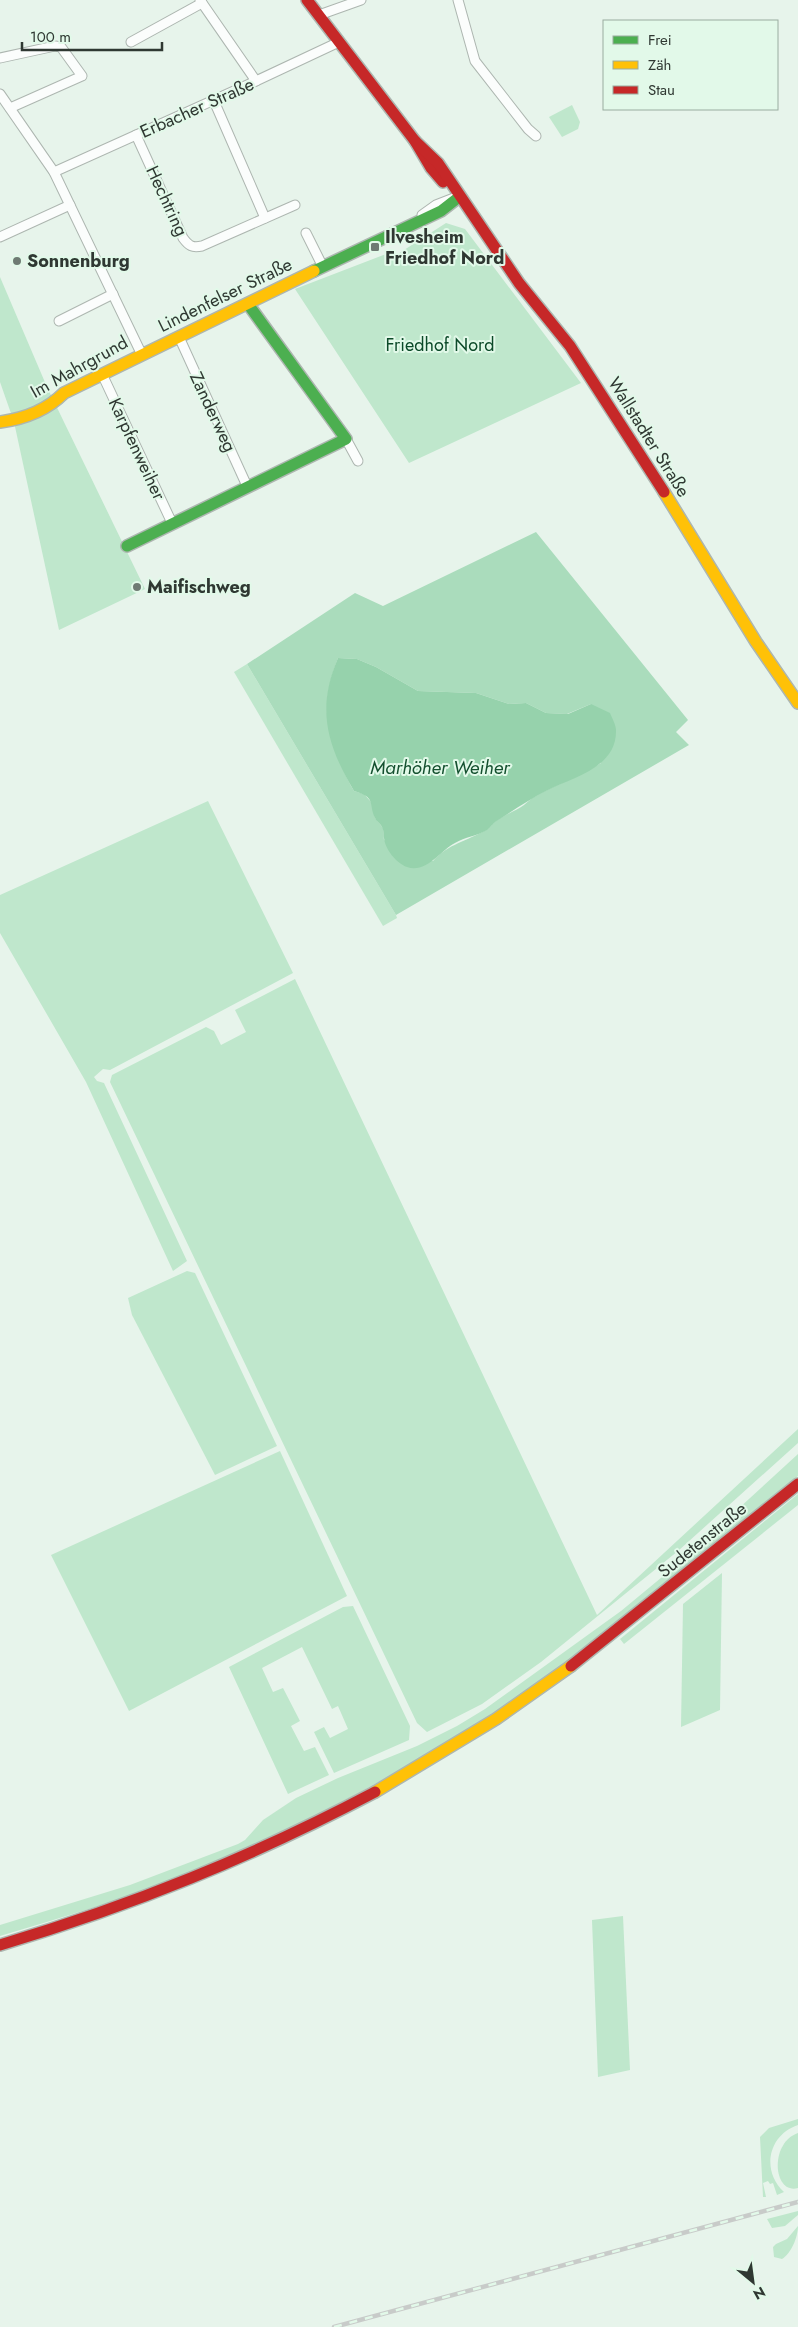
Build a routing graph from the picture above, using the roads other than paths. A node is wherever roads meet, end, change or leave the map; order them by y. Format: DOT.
graph roads {
  1 [pos="307,0"];
  2 [pos="361,0"];
  3 [pos="458,0"];
  4 [pos="201,2"];
  5 [pos="319,15"];
  6 [pos="130,42"];
  7 [pos="339,42"];
  8 [pos="0,58"];
  9 [pos="256,81"];
  10 [pos="0,94"];
  11 [pos="214,101"];
  12 [pos="10,108"];
  13 [pos="136,135"];
  14 [pos="536,136"];
  15 [pos="54,172"];
  16 [pos="459,197"];
  17 [pos="295,204"];
  18 [pos="70,205"];
  19 [pos="265,218"];
  20 [pos="306,232"];
  21 [pos="0,237"];
  22 [pos="322,267"];
  23 [pos="113,294"];
  24 [pos="248,304"];
  25 [pos="60,321"];
  26 [pos="179,337"];
  27 [pos="142,355"];
  28 [pos="102,374"];
  29 [pos="0,422"];
  30 [pos="346,439"];
  31 [pos="358,461"];
  32 [pos="247,486"];
  33 [pos="172,523"];
  34 [pos="127,546"];
  35 [pos="798,703"];
  36 [pos="798,1484"];
  37 [pos="0,1945"];
  1 -- 5 [label="main road, Wallstadter Straße"];
  2 -- 5 [label="street"];
  3 -- 14 [label="street"];
  4 -- 6 [label="street"];
  4 -- 9 [label="street"];
  5 -- 7 [label="main road, Wallstadter Straße"];
  7 -- 9 [label="street, Erbacher Straße"];
  7 -- 16 [label="main road, Wallstadter Straße"];
  8 -- 12 [label="street"];
  9 -- 11 [label="street, Erbacher Straße"];
  10 -- 12 [label="street, Im Mahrgrund"];
  11 -- 13 [label="street, Erbacher Straße"];
  11 -- 19 [label="street"];
  12 -- 15 [label="street, Im Mahrgrund"];
  13 -- 15 [label="street, Erbacher Straße"];
  13 -- 19 [label="street, Hechtring"];
  15 -- 18 [label="street, Im Mahrgrund"];
  16 -- 22 [label="main road, Lindenfelser Straße"];
  16 -- 35 [label="main road, Wallstadter Straße"];
  17 -- 19 [label="street, Hechtring"];
  18 -- 21 [label="street"];
  18 -- 23 [label="street, Im Mahrgrund"];
  20 -- 22 [label="street"];
  22 -- 24 [label="main road, Lindenfelser Straße"];
  23 -- 25 [label="street"];
  23 -- 27 [label="street, Im Mahrgrund"];
  24 -- 26 [label="main road, Lindenfelser Straße"];
  24 -- 30 [label="main road"];
  26 -- 27 [label="main road, Lindenfelser Straße"];
  26 -- 32 [label="street, Zanderweg"];
  27 -- 28 [label="main road, Im Mahrgrund"];
  28 -- 29 [label="main road, Im Mahrgrund"];
  28 -- 33 [label="street, Karpfenweiher"];
  30 -- 31 [label="street"];
  30 -- 32 [label="main road"];
  32 -- 33 [label="main road"];
  33 -- 34 [label="main road"];
  36 -- 37 [label="main road, Sudetenstraße"];
}
